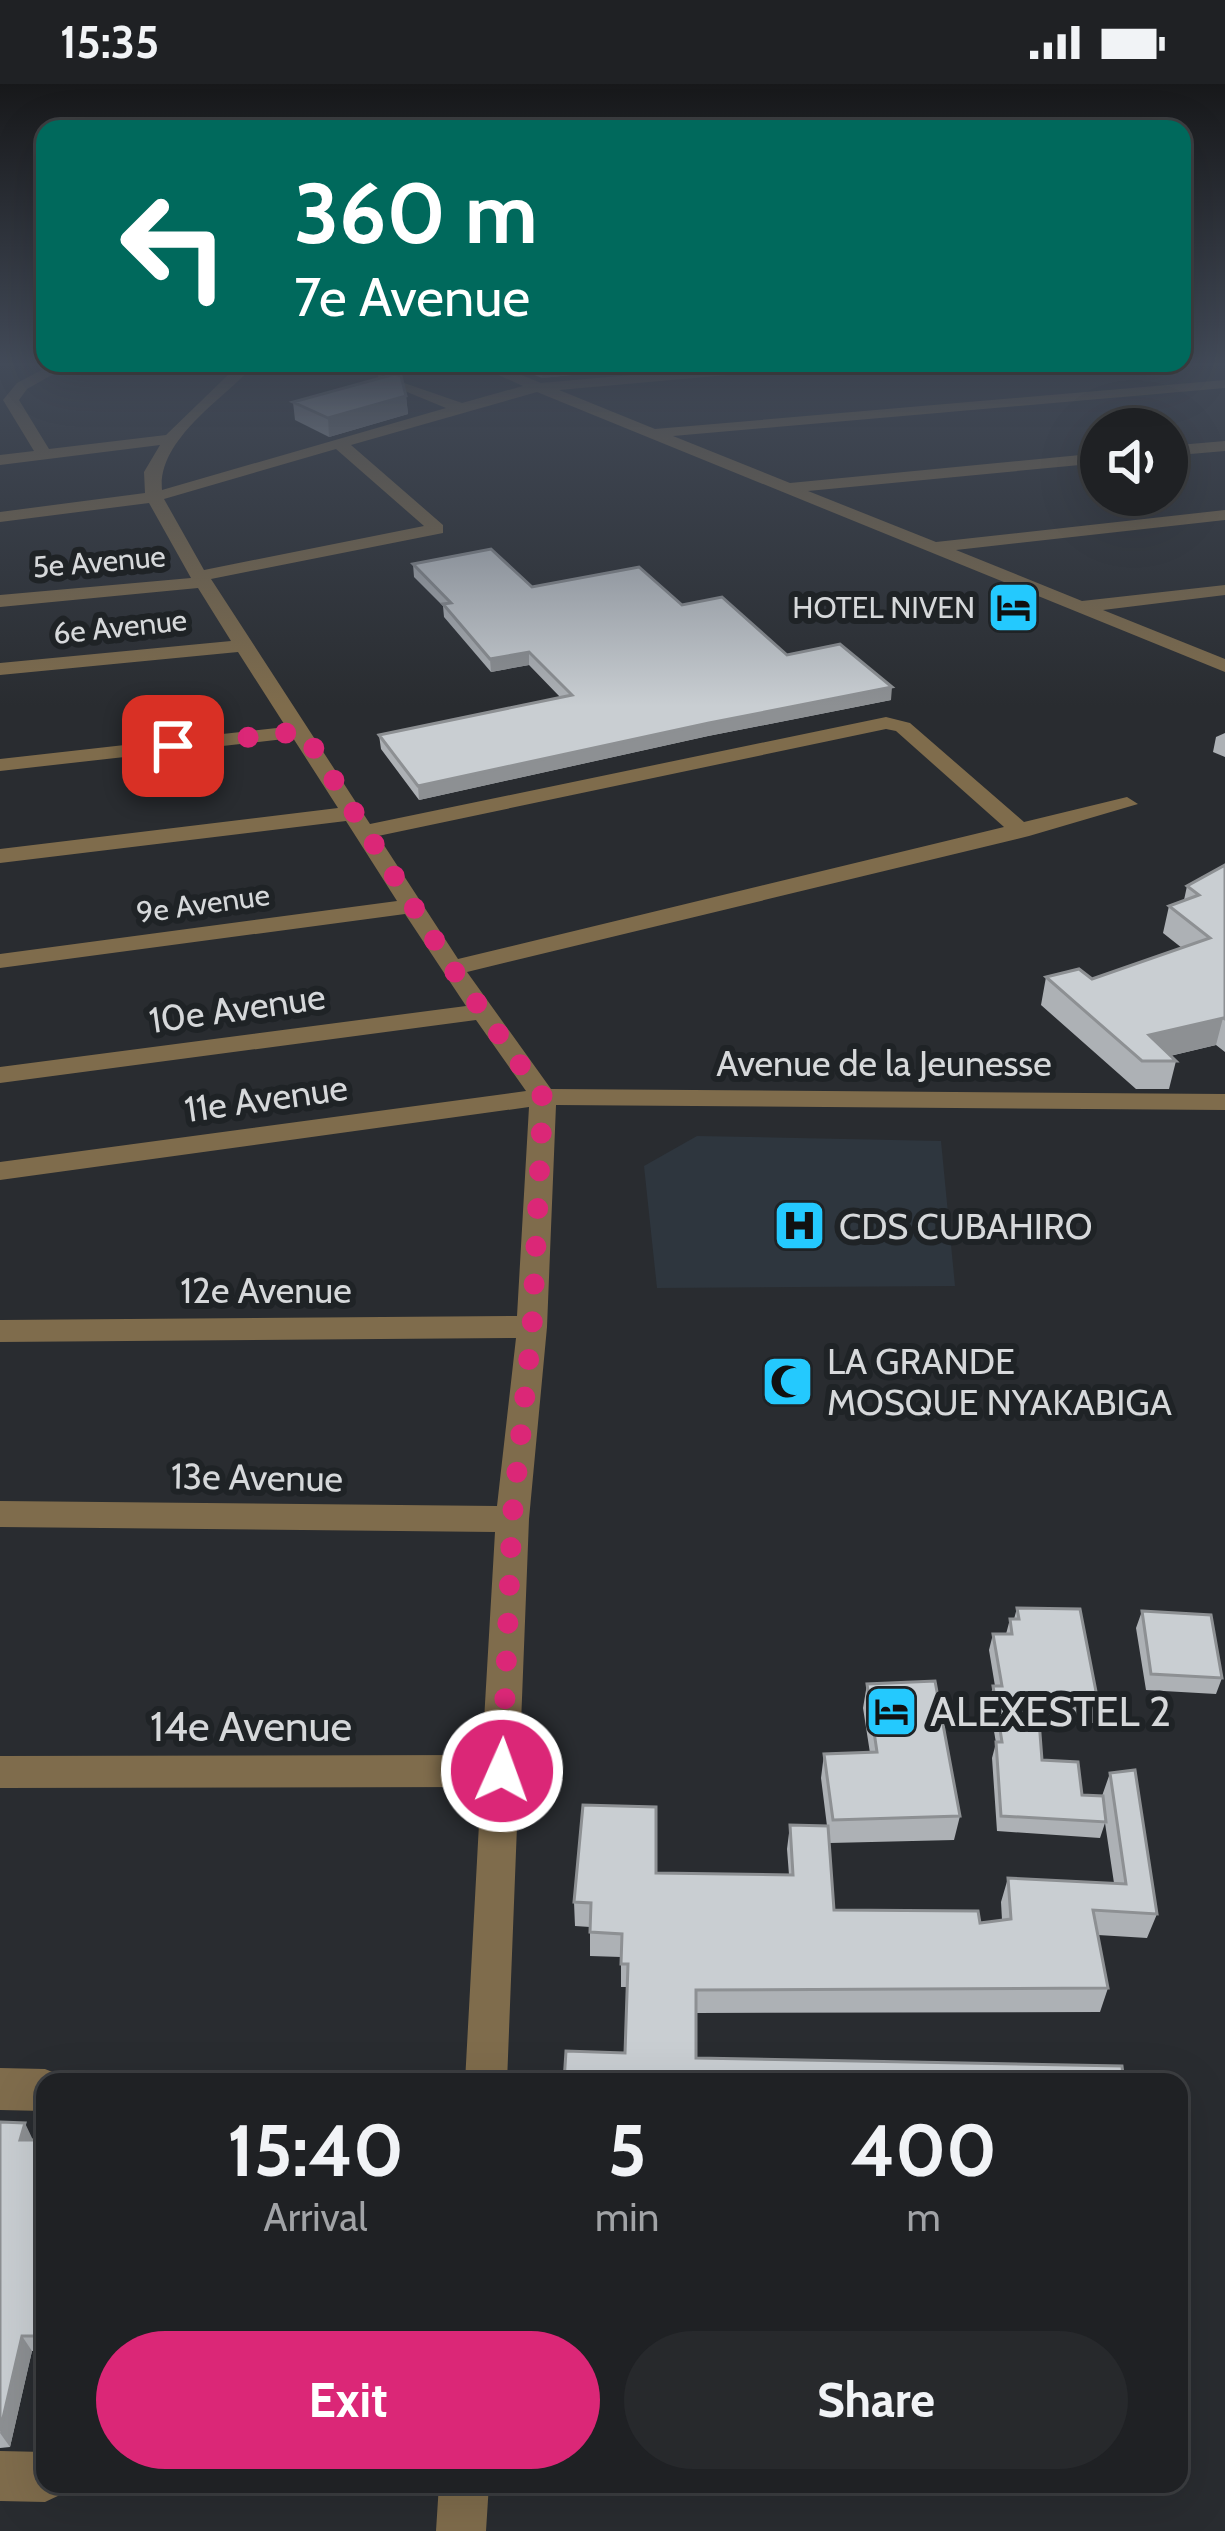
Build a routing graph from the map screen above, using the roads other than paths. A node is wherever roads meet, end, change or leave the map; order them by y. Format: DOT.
graph roads {
  1 [pos="152,477"];
  2 [pos="227,477"];
  3 [pos="378,477"];
  4 [pos="761,477"];
  5 [pos="901,477"];
  6 [pos="788,488"];
  7 [pos="154,497"];
  8 [pos="1225,515"];
  9 [pos="0,518"];
  10 [pos="935,547"];
  11 [pos="202,579"];
  12 [pos="1225,590"];
  13 [pos="0,601"];
  14 [pos="1079,607"];
  15 [pos="246,645"];
  16 [pos="1225,666"];
  17 [pos="0,669"];
  18 [pos="303,731"];
  19 [pos="0,765"];
  20 [pos="1127,804"];
  21 [pos="360,823"];
  22 [pos="1021,831"];
  23 [pos="0,856"];
  24 [pos="413,906"];
  25 [pos="0,962"];
  26 [pos="452,968"];
  27 [pos="483,1011"];
  28 [pos="0,1075"];
  29 [pos="543,1097"];
  30 [pos="1225,1102"];
  31 [pos="0,1171"];
  32 [pos="532,1328"];
  33 [pos="0,1331"];
  34 [pos="0,1514"];
  35 [pos="512,1519"];
  36 [pos="502,1771"];
  37 [pos="0,1772"];
  38 [pos="486,2073"];
  39 [pos="0,2089"];
  40 [pos="36,2090"];
  41 [pos="0,2476"];
  42 [pos="36,2477"];
  43 [pos="463,2493"];
  44 [pos="461,2531"];
  1 -- 7 [label="street"];
  2 -- 7 [label="street"];
  3 -- 11 [label="street, 5e Avenue"];
  4 -- 6 [label="street"];
  5 -- 6 [label="street"];
  6 -- 10 [label="street"];
  7 -- 9 [label="street"];
  7 -- 11 [label="street"];
  8 -- 10 [label="street"];
  10 -- 14 [label="street"];
  11 -- 13 [label="street, 5e Avenue"];
  11 -- 15 [label="street"];
  12 -- 14 [label="street"];
  14 -- 16 [label="street"];
  15 -- 17 [label="street, 6e Avenue"];
  15 -- 18 [label="street"];
  18 -- 19 [label="street"];
  18 -- 21 [label="street"];
  20 -- 22 [label="street"];
  21 -- 22 [label="street"];
  21 -- 23 [label="street"];
  21 -- 24 [label="street"];
  22 -- 26 [label="street"];
  24 -- 25 [label="street, 9e Avenue"];
  24 -- 26 [label="street"];
  26 -- 27 [label="street"];
  27 -- 28 [label="street, 10e Avenue"];
  27 -- 29 [label="street"];
  29 -- 30 [label="street, Avenue de la Jeunesse"];
  29 -- 31 [label="street, 11e Avenue"];
  29 -- 32 [label="street"];
  32 -- 33 [label="street, 12e Avenue"];
  32 -- 35 [label="street"];
  34 -- 35 [label="street, 13e Avenue"];
  35 -- 36 [label="street"];
  36 -- 37 [label="street, 14e Avenue"];
  36 -- 38 [label="street"];
  39 -- 40 [label="street"];
  41 -- 42 [label="street"];
  43 -- 44 [label="street"];
}
